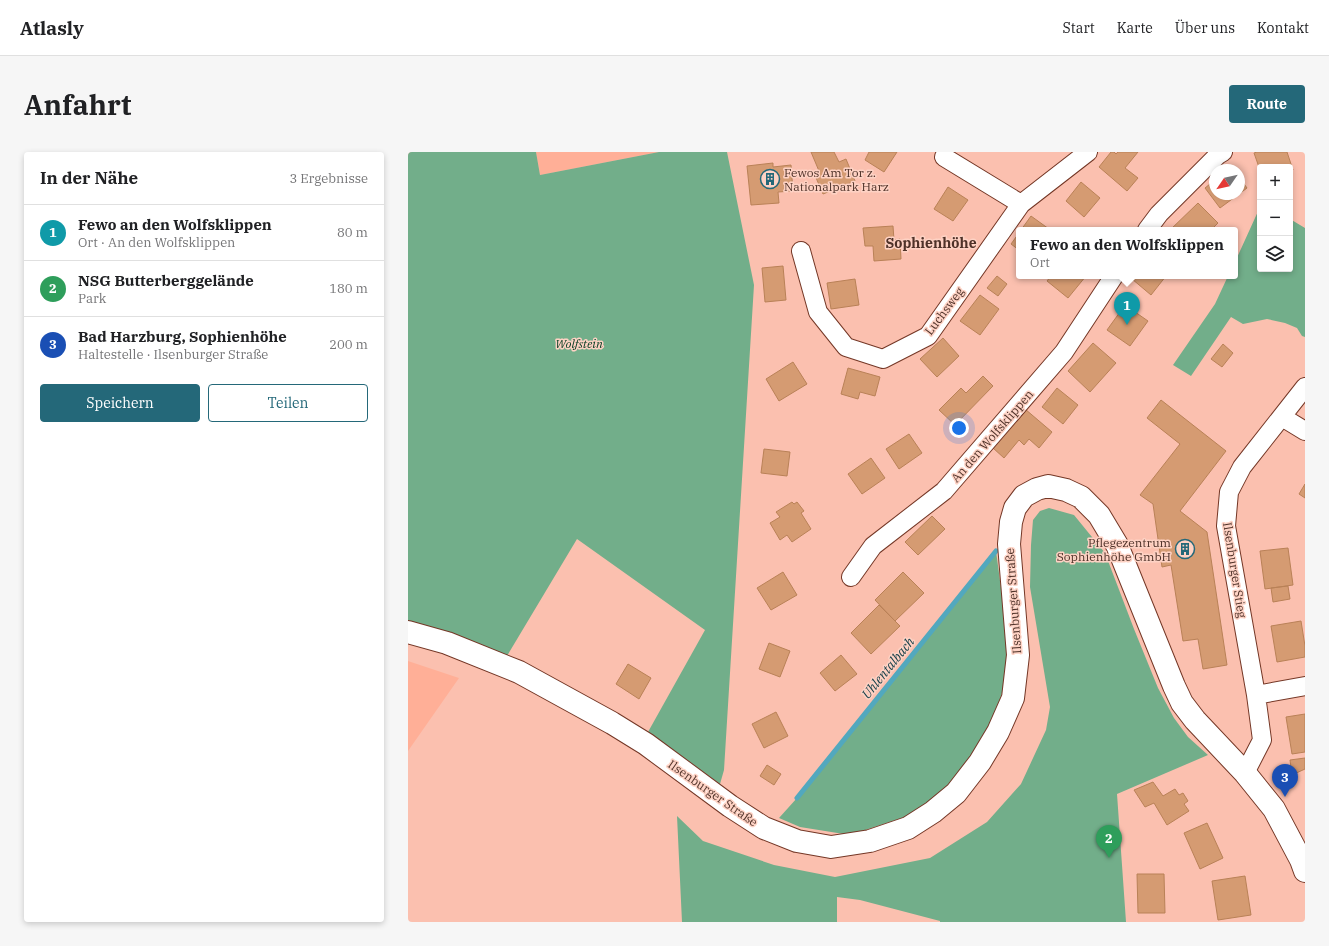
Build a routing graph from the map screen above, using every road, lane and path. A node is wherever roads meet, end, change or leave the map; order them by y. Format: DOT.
graph roads {
  1 [pos="1088,152"];
  2 [pos="1223,152"];
  3 [pos="944,157"];
  4 [pos="1021,204"];
  5 [pos="1149,227"];
  6 [pos="801,251"];
  7 [pos="1112,279"];
  8 [pos="1305,387"];
  9 [pos="1282,417"];
  10 [pos="1305,431"];
  11 [pos="850,577"];
  12 [pos="408,632"];
  13 [pos="1305,686"];
  14 [pos="1256,696"];
  15 [pos="1245,773"];
  16 [pos="1305,871"];
  1 -- 4 [label="street, Luchsweg"];
  2 -- 5 [label="street"];
  3 -- 4 [label="street"];
  4 -- 6 [label="street, Luchsweg"];
  7 -- 11 [label="street, An den Wolfsklippen"];
  8 -- 9 [label="street, Ilsenburger Stieg"];
  9 -- 10 [label="street"];
  9 -- 14 [label="street, Ilsenburger Stieg"];
  12 -- 15 [label="main road, Ilsenburger Straße"];
  13 -- 14 [label="street"];
  14 -- 15 [label="street, Ilsenburger Stieg"];
  15 -- 16 [label="main road, Ilsenburger Straße"];
}
